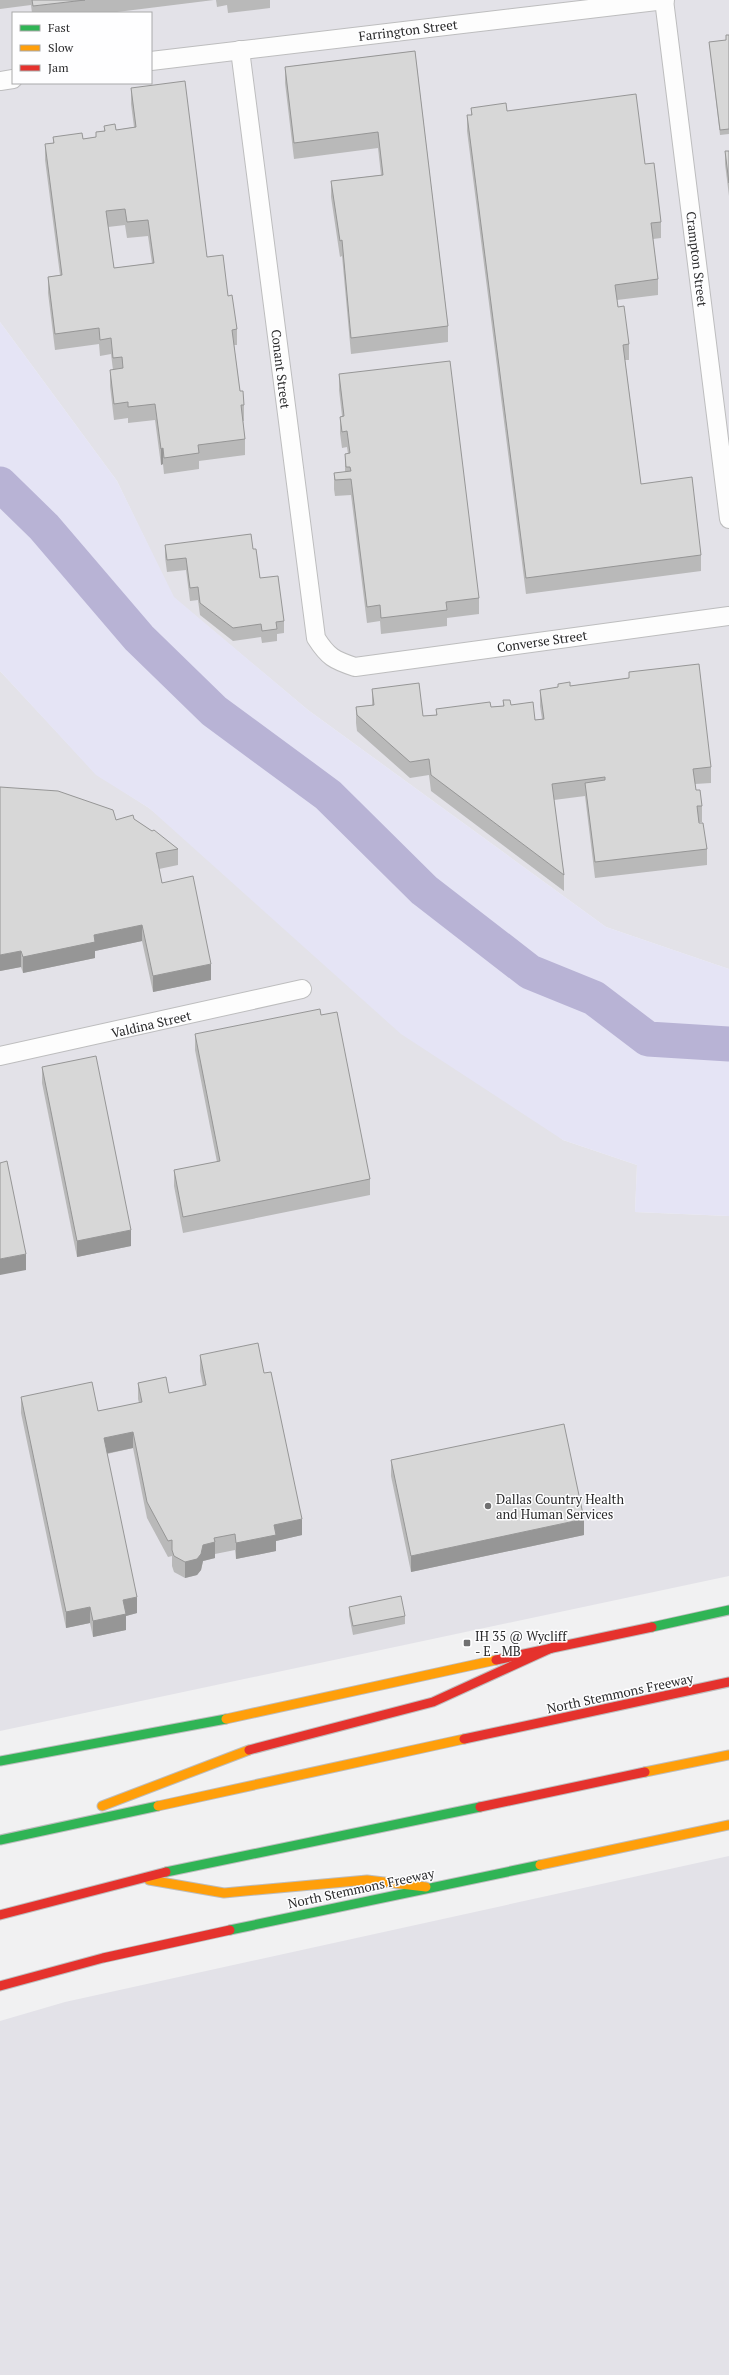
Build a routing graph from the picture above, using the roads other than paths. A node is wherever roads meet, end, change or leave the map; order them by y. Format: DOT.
graph roads {
  1 [pos="664,0"];
  2 [pos="240,50"];
  3 [pos="152,62"];
  4 [pos="12,79"];
  5 [pos="0,81"];
  6 [pos="729,519"];
  7 [pos="729,616"];
  8 [pos="354,667"];
  9 [pos="302,989"];
  10 [pos="0,1056"];
  11 [pos="729,1610"];
  12 [pos="558,1645"];
  13 [pos="729,1682"];
  14 [pos="729,1755"];
  15 [pos="0,1761"];
  16 [pos="729,1825"];
  17 [pos="33,1832"];
  18 [pos="0,1840"];
  19 [pos="136,1878"];
  20 [pos="426,1887"];
  21 [pos="0,1915"];
  22 [pos="0,1986"];
  1 -- 2 [label="street, Farrington Street"];
  1 -- 6 [label="street, Crampton Street"];
  2 -- 3 [label="street, Farrington Street"];
  2 -- 8 [label="street, Conant Street"];
  4 -- 5 [label="street"];
  7 -- 8 [label="street, Converse Street"];
  9 -- 10 [label="street, Valdina Street"];
  11 -- 12 [label="main road"];
  12 -- 15 [label="main road"];
  12 -- 17 [label="main road"];
  13 -- 17 [label="main road, North Stemmons Freeway"];
  14 -- 19 [label="main road"];
  16 -- 20 [label="main road, North Stemmons Freeway"];
  17 -- 18 [label="main road, North Stemmons Freeway"];
  19 -- 20 [label="main road"];
  19 -- 21 [label="main road"];
  20 -- 22 [label="main road, North Stemmons Freeway"];
}
